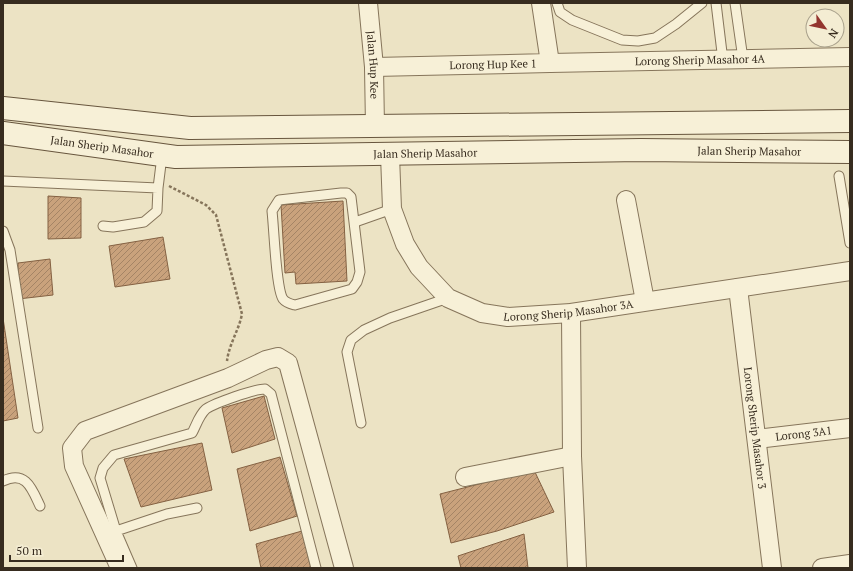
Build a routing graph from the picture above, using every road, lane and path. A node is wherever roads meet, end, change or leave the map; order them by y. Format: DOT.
graph roads {
  1 [pos="368,3"];
  2 [pos="541,3"];
  3 [pos="557,3"];
  4 [pos="702,3"];
  5 [pos="716,3"];
  6 [pos="735,3"];
  7 [pos="850,57"];
  8 [pos="743,59"];
  9 [pos="724,61"];
  10 [pos="550,63"];
  11 [pos="374,67"];
  12 [pos="3,108"];
  13 [pos="850,121"];
  14 [pos="376,127"];
  15 [pos="3,133"];
  16 [pos="850,152"];
  17 [pos="162,156"];
  18 [pos="390,156"];
  19 [pos="839,176"];
  20 [pos="3,181"];
  21 [pos="158,184"];
  22 [pos="626,200"];
  23 [pos="392,209"];
  24 [pos="355,222"];
  25 [pos="103,226"];
  26 [pos="3,231"];
  27 [pos="850,243"];
  28 [pos="850,271"];
  29 [pos="738,288"];
  30 [pos="448,298"];
  31 [pos="645,300"];
  32 [pos="571,312"];
  33 [pos="228,378"];
  34 [pos="360,423"];
  35 [pos="38,428"];
  36 [pos="850,428"];
  37 [pos="757,439"];
  38 [pos="572,456"];
  39 [pos="465,478"];
  40 [pos="3,481"];
  41 [pos="40,506"];
  42 [pos="197,508"];
  43 [pos="116,532"];
  44 [pos="850,564"];
  45 [pos="120,568"];
  46 [pos="132,568"];
  47 [pos="316,568"];
  48 [pos="344,568"];
  49 [pos="577,568"];
  50 [pos="772,568"];
  51 [pos="822,568"];
  1 -- 11 [label="street, Jalan Hup Kee"];
  2 -- 10 [label="street, Lorong Hup Kee 1"];
  3 -- 4 [label="lane"];
  5 -- 9 [label="lane"];
  6 -- 8 [label="lane"];
  7 -- 8 [label="street, Lorong Sherip Masahor 4A"];
  8 -- 9 [label="street, Lorong Sherip Masahor 4A"];
  9 -- 10 [label="street, Lorong Sherip Masahor 4A"];
  10 -- 11 [label="street, Lorong Hup Kee 1"];
  11 -- 14 [label="street, Jalan Hup Kee"];
  12 -- 14 [label="main road"];
  13 -- 14 [label="main road"];
  15 -- 17 [label="main road, Jalan Sherip Masahor"];
  16 -- 18 [label="main road, Jalan Sherip Masahor"];
  17 -- 18 [label="main road, Jalan Sherip Masahor"];
  17 -- 21 [label="lane"];
  18 -- 23 [label="street, Lorong Sherip Masahor 3A"];
  19 -- 27 [label="lane"];
  20 -- 21 [label="lane"];
  21 -- 25 [label="lane"];
  21 -- 33 [label="path"];
  22 -- 31 [label="street"];
  23 -- 24 [label="lane"];
  23 -- 30 [label="street, Lorong Sherip Masahor 3A"];
  24 -- 24 [label="lane"];
  26 -- 35 [label="lane"];
  28 -- 29 [label="street, Lorong Sherip Masahor 3A"];
  29 -- 31 [label="street, Lorong Sherip Masahor 3A"];
  29 -- 37 [label="street, Lorong Sherip Masahor 3"];
  30 -- 32 [label="street, Lorong Sherip Masahor 3A"];
  30 -- 34 [label="lane"];
  31 -- 32 [label="street, Lorong Sherip Masahor 3A"];
  32 -- 38 [label="street"];
  33 -- 45 [label="street"];
  33 -- 48 [label="street"];
  36 -- 37 [label="street, Lorong 3A1"];
  37 -- 50 [label="street, Lorong Sherip Masahor 3"];
  38 -- 39 [label="street"];
  38 -- 49 [label="street"];
  40 -- 41 [label="lane"];
  42 -- 43 [label="lane"];
  43 -- 46 [label="lane"];
  43 -- 47 [label="lane"];
  44 -- 51 [label="street"];
}
